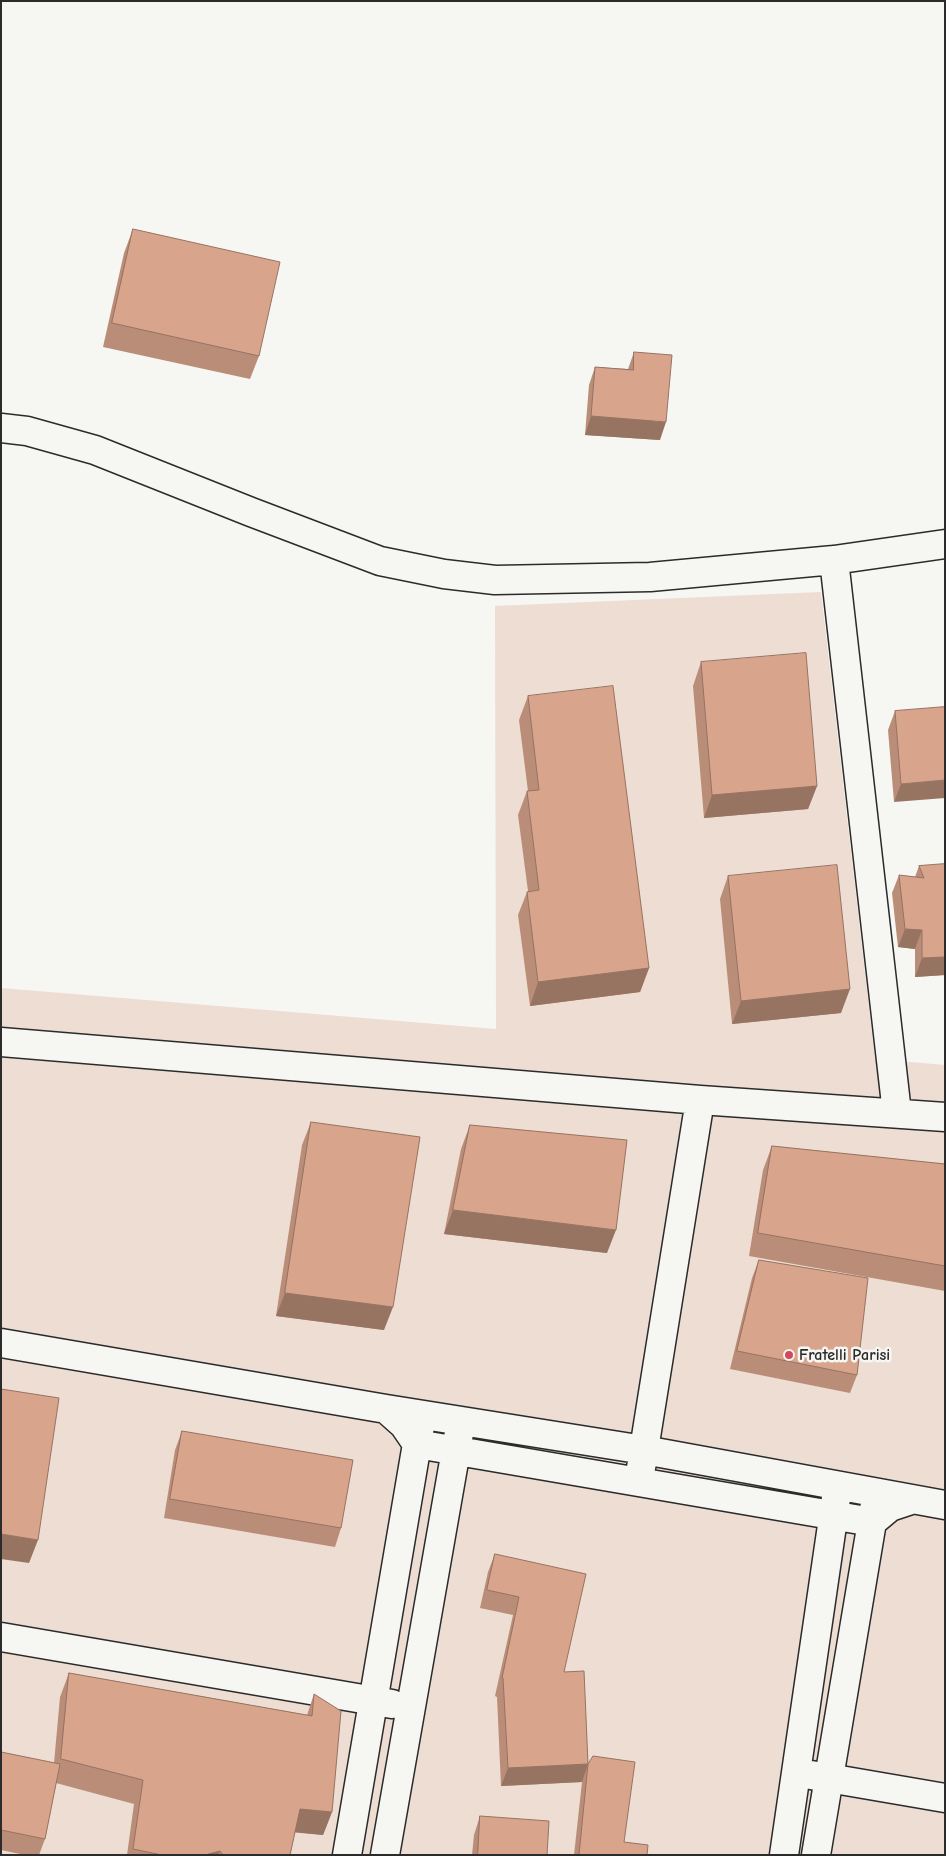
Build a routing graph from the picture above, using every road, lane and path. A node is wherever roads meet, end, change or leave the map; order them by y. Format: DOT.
graph roads {
  1 [pos="1,428"];
  2 [pos="945,544"];
  3 [pos="834,560"];
  4 [pos="1,1042"];
  5 [pos="700,1100"];
  6 [pos="897,1113"];
  7 [pos="945,1117"];
  8 [pos="1,1342"];
  9 [pos="386,1409"];
  10 [pos="422,1414"];
  11 [pos="461,1421"];
  12 [pos="417,1444"];
  13 [pos="644,1450"];
  14 [pos="456,1451"];
  15 [pos="638,1482"];
  16 [pos="838,1486"];
  17 [pos="877,1493"];
  18 [pos="911,1500"];
  19 [pos="945,1505"];
  20 [pos="834,1515"];
  21 [pos="872,1522"];
  22 [pos="1,1637"];
  23 [pos="373,1701"];
  24 [pos="411,1708"];
  25 [pos="797,1773"];
  26 [pos="829,1778"];
  27 [pos="945,1798"];
  28 [pos="347,1855"];
  29 [pos="385,1855"];
  30 [pos="784,1855"];
  31 [pos="816,1855"];
  1 -- 3 [label="street"];
  2 -- 3 [label="street"];
  3 -- 6 [label="street"];
  4 -- 5 [label="street"];
  5 -- 6 [label="street"];
  5 -- 13 [label="street"];
  6 -- 7 [label="street"];
  8 -- 9 [label="street"];
  9 -- 10 [label="street"];
  9 -- 12 [label="street"];
  10 -- 11 [label="street"];
  10 -- 12 [label="street"];
  11 -- 13 [label="street"];
  11 -- 14 [label="street"];
  12 -- 14 [label="street"];
  12 -- 23 [label="street"];
  13 -- 15 [label="street"];
  13 -- 16 [label="street"];
  14 -- 15 [label="street"];
  14 -- 24 [label="street"];
  15 -- 20 [label="street"];
  16 -- 17 [label="street"];
  16 -- 20 [label="street"];
  17 -- 18 [label="street"];
  17 -- 21 [label="street"];
  18 -- 19 [label="street"];
  18 -- 21 [label="street"];
  20 -- 21 [label="street"];
  20 -- 25 [label="street"];
  21 -- 26 [label="street"];
  22 -- 23 [label="street"];
  23 -- 24 [label="street"];
  23 -- 28 [label="street"];
  24 -- 29 [label="street"];
  25 -- 26 [label="street"];
  25 -- 30 [label="street"];
  26 -- 27 [label="street"];
  26 -- 31 [label="street"];
}
